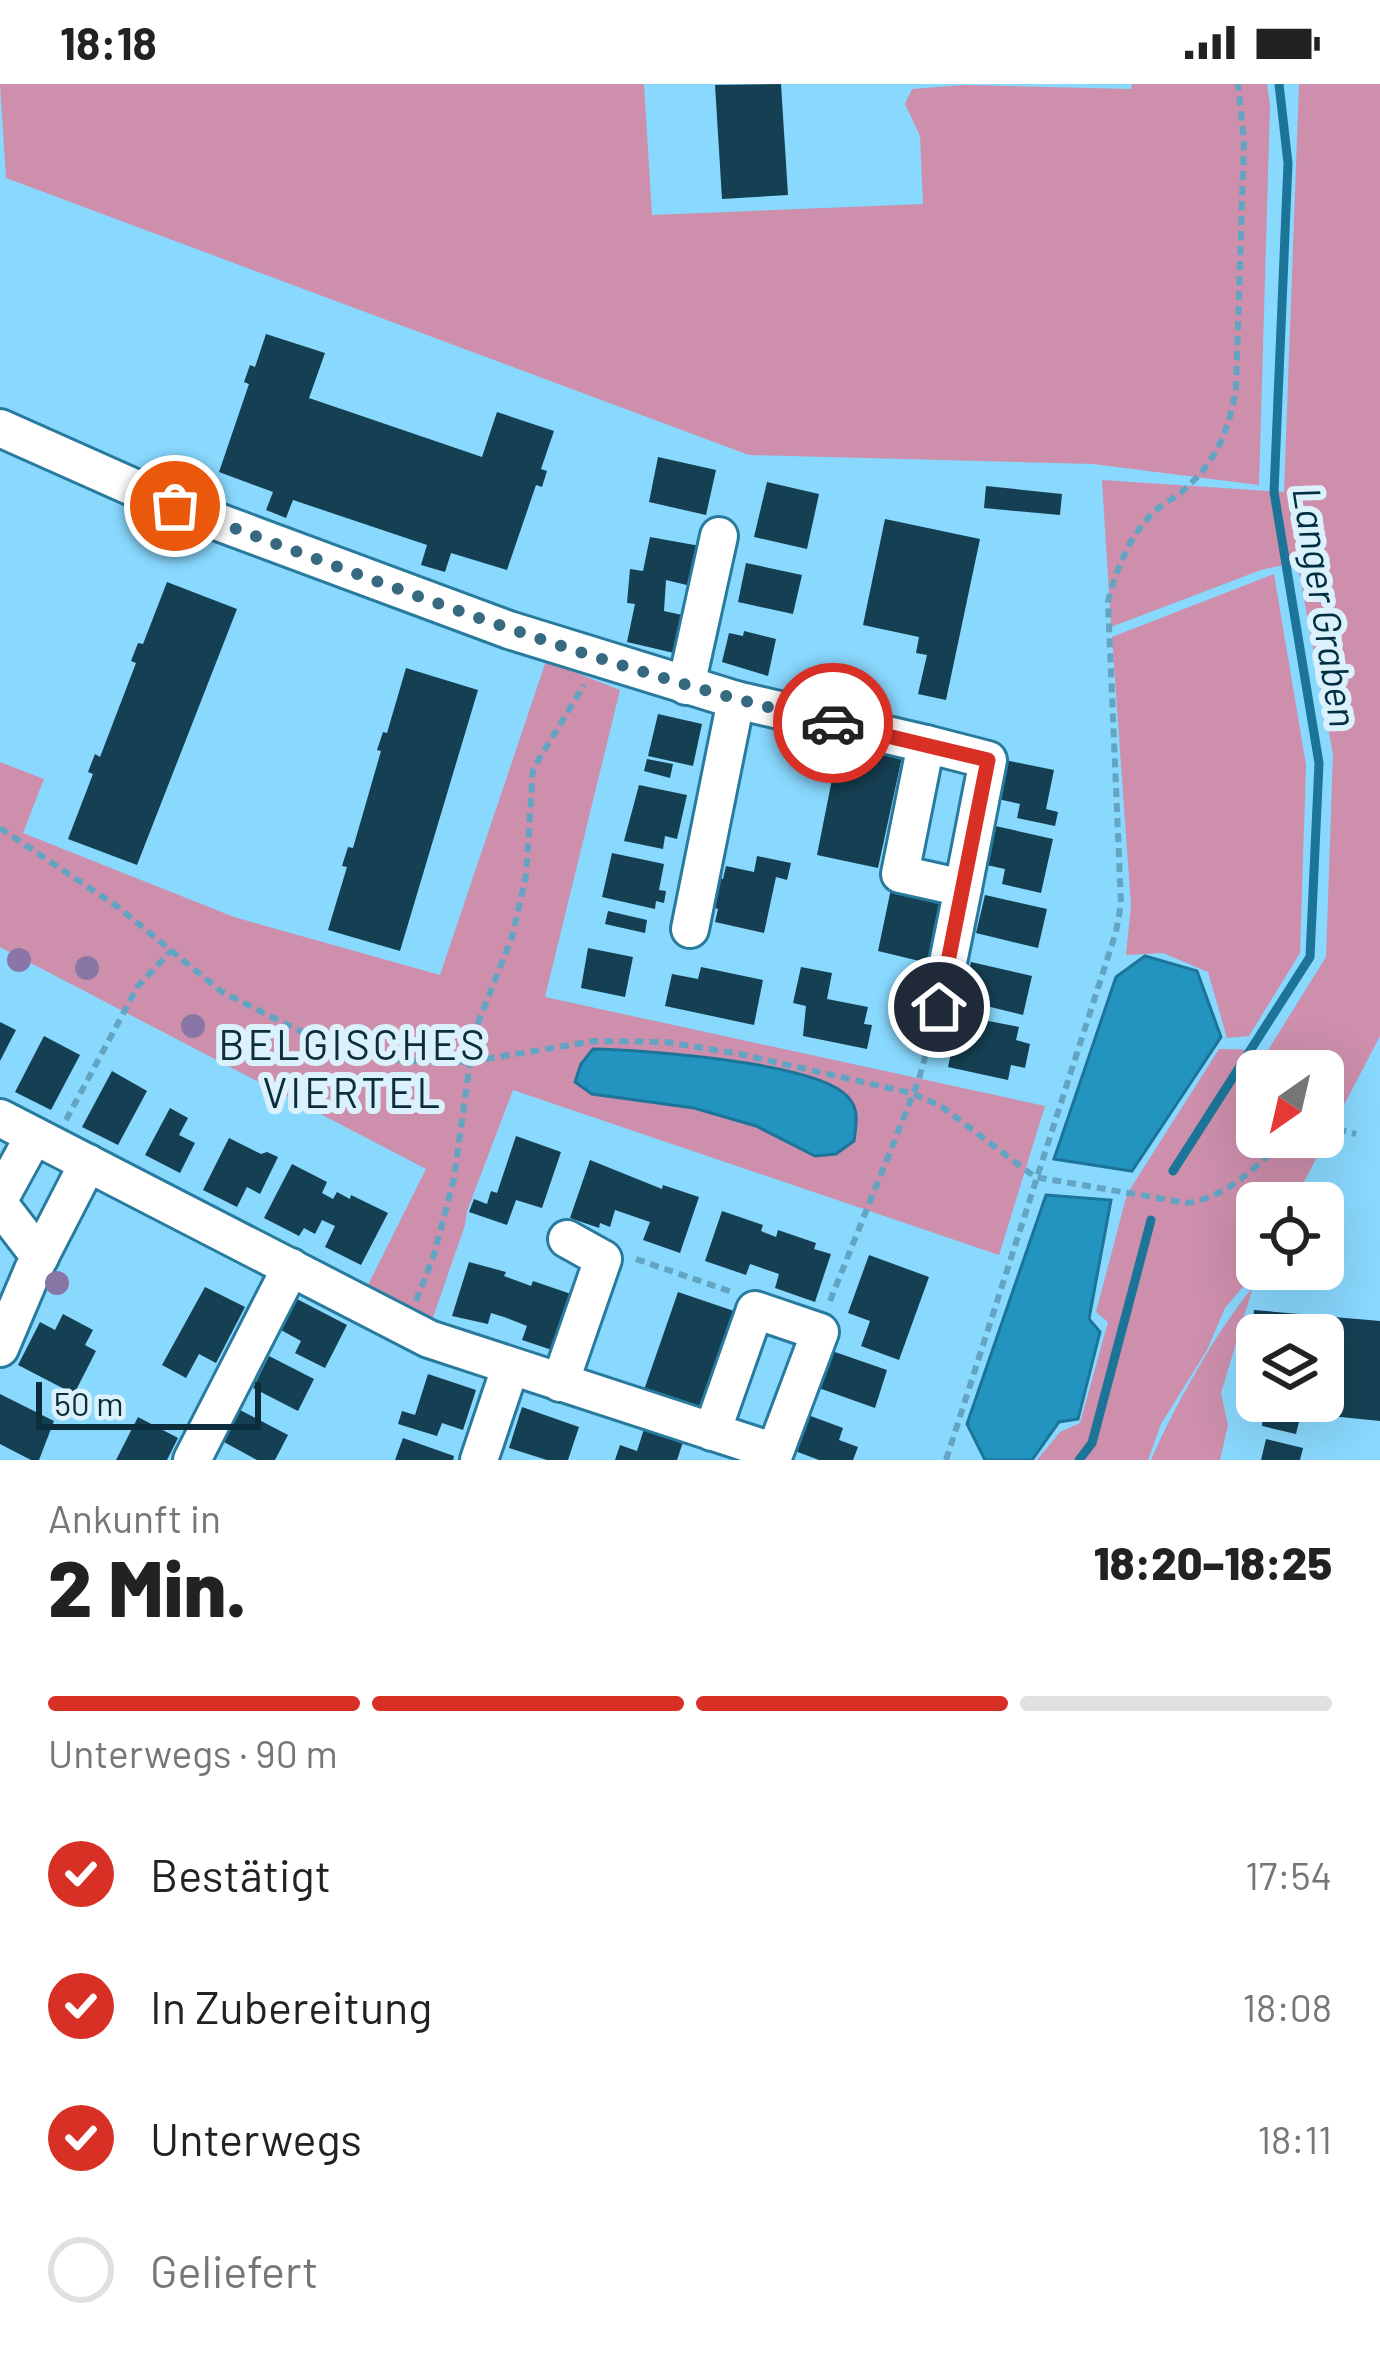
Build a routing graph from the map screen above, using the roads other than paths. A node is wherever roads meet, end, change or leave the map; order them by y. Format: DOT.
graph roads {
  1 [pos="0,428"];
  2 [pos="719,536"];
  3 [pos="686,686"];
  4 [pos="736,700"];
  5 [pos="926,744"];
  6 [pos="963,888"];
  7 [pos="690,929"];
  8 [pos="939,1007"];
  9 [pos="0,1118"];
  10 [pos="44,1140"];
  11 [pos="88,1163"];
  12 [pos="0,1201"];
  13 [pos="568,1239"];
  14 [pos="40,1257"];
  15 [pos="291,1267"];
  16 [pos="11,1288"];
  17 [pos="0,1348"];
  18 [pos="509,1368"];
  19 [pos="560,1383"];
  20 [pos="712,1432"];
  21 [pos="773,1456"];
  22 [pos="192,1460"];
  23 [pos="479,1460"];
  1 -- 3 [label="street"];
  2 -- 3 [label="street"];
  3 -- 4 [label="street"];
  4 -- 5 [label="street"];
  4 -- 7 [label="street"];
  5 -- 6 [label="street"];
  5 -- 6 [label="street"];
  6 -- 8 [label="street"];
  9 -- 10 [label="street"];
  10 -- 11 [label="street"];
  10 -- 12 [label="street"];
  11 -- 14 [label="street"];
  11 -- 15 [label="street"];
  12 -- 14 [label="street"];
  13 -- 19 [label="street"];
  14 -- 16 [label="street"];
  15 -- 18 [label="street"];
  15 -- 22 [label="street"];
  16 -- 17 [label="street"];
  18 -- 19 [label="street"];
  18 -- 23 [label="street"];
  19 -- 20 [label="street"];
  20 -- 21 [label="street"];
  20 -- 21 [label="street"];
}
